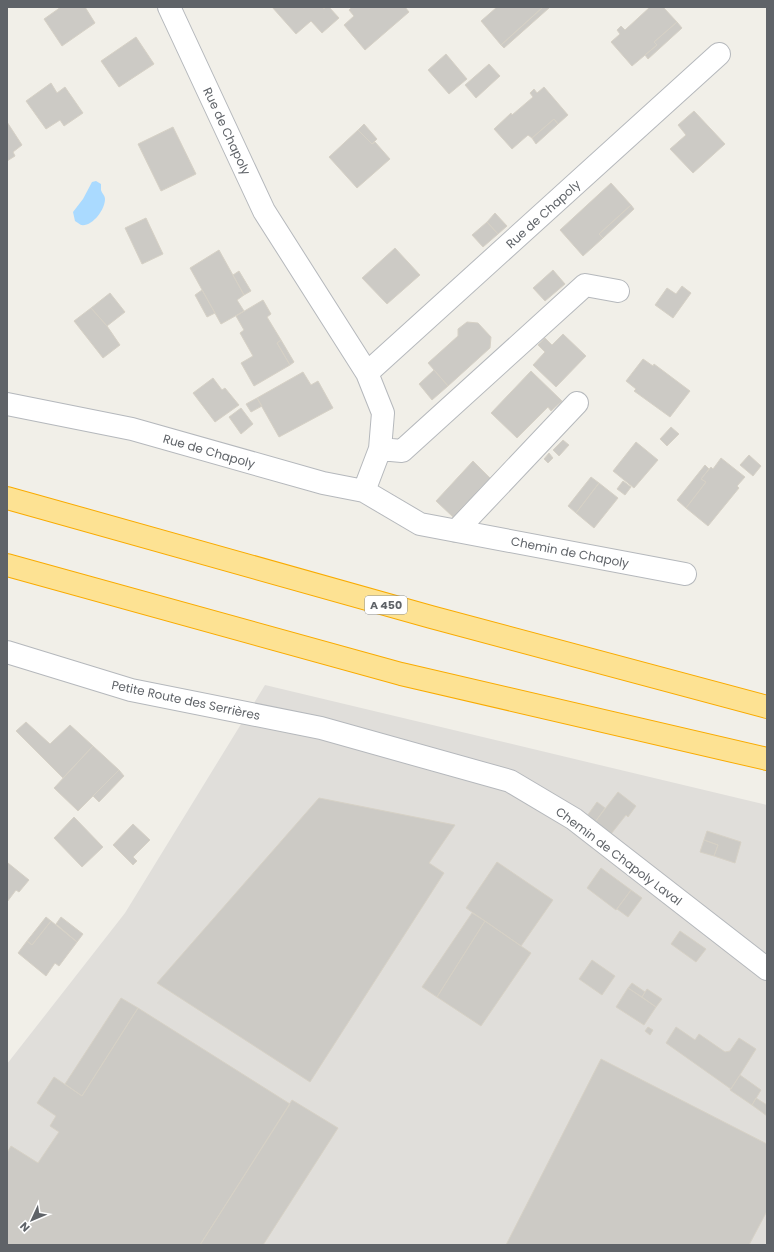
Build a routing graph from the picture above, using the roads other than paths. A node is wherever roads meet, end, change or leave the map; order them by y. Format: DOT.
graph roads {
  1 [pos="169,7"];
  2 [pos="719,54"];
  3 [pos="618,291"];
  4 [pos="367,373"];
  5 [pos="577,403"];
  6 [pos="7,404"];
  7 [pos="380,449"];
  8 [pos="364,491"];
  9 [pos="7,498"];
  10 [pos="456,531"];
  11 [pos="7,565"];
  12 [pos="685,574"];
  13 [pos="7,652"];
  14 [pos="767,707"];
  15 [pos="321,728"];
  16 [pos="767,759"];
  17 [pos="767,969"];
  1 -- 4 [label="street, Rue de Chapoly"];
  2 -- 4 [label="street, Rue de Chapoly"];
  3 -- 7 [label="street"];
  4 -- 7 [label="street, Rue de Chapoly"];
  5 -- 10 [label="street"];
  6 -- 8 [label="street, Rue de Chapoly"];
  7 -- 8 [label="street, Rue de Chapoly"];
  8 -- 10 [label="street, Rue de Chapoly"];
  9 -- 14 [label="highway, A 450"];
  10 -- 12 [label="street, Chemin de Chapoly"];
  11 -- 16 [label="highway"];
  13 -- 15 [label="street, Petite Route des Serrières"];
  15 -- 17 [label="street, Chemin de Chapoly Laval"];
}
